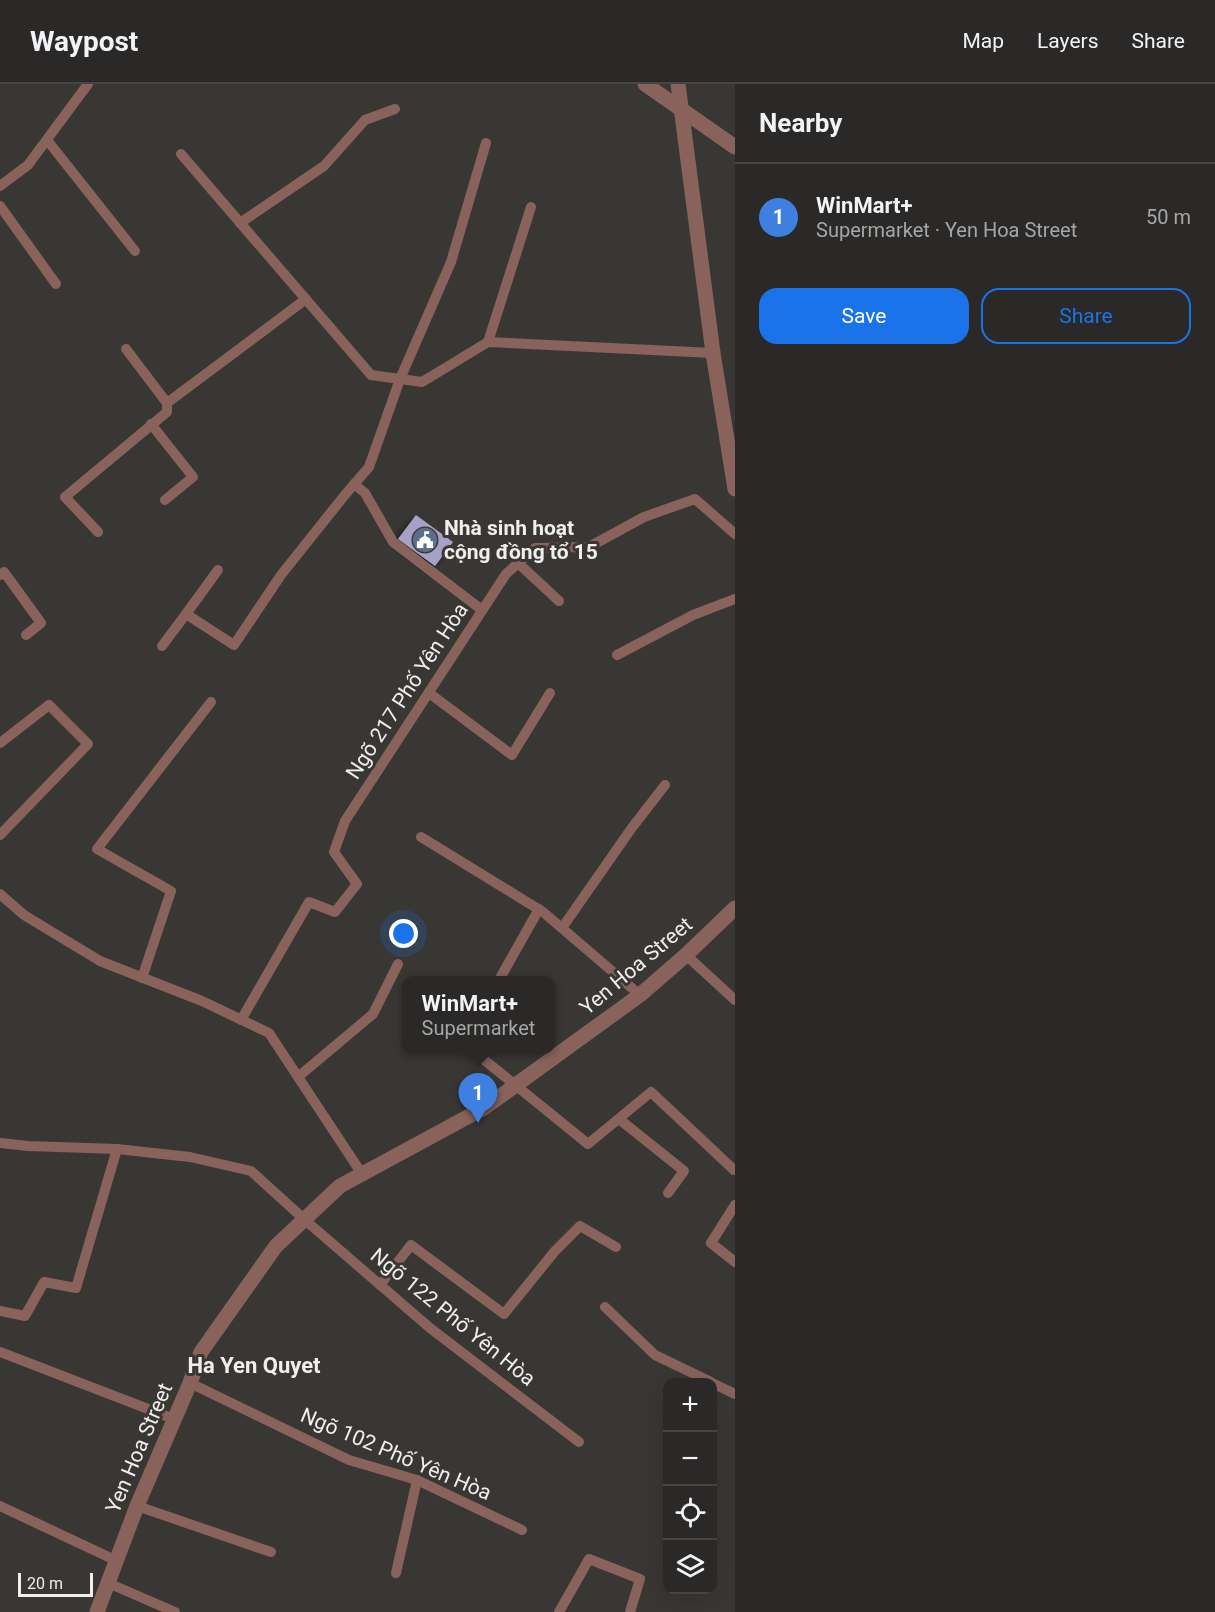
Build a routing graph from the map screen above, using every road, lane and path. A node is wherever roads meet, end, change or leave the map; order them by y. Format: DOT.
graph roads {
  1 [pos="88,84"];
  2 [pos="645,84"];
  3 [pos="678,84"];
  4 [pos="395,109"];
  5 [pos="682,110"];
  6 [pos="47,140"];
  7 [pos="486,143"];
  8 [pos="735,147"];
  9 [pos="182,154"];
  10 [pos="0,186"];
  11 [pos="0,206"];
  12 [pos="531,207"];
  13 [pos="240,223"];
  14 [pos="135,251"];
  15 [pos="56,284"];
  16 [pos="306,299"];
  17 [pos="488,342"];
  18 [pos="126,349"];
  19 [pos="713,353"];
  20 [pos="400,378"];
  21 [pos="167,403"];
  22 [pos="151,424"];
  23 [pos="354,484"];
  24 [pos="735,489"];
  25 [pos="165,500"];
  26 [pos="98,532"];
  27 [pos="735,534"];
  28 [pos="518,563"];
  29 [pos="218,570"];
  30 [pos="0,575"];
  31 [pos="735,599"];
  32 [pos="559,602"];
  33 [pos="482,610"];
  34 [pos="186,614"];
  35 [pos="26,635"];
  36 [pos="162,646"];
  37 [pos="617,655"];
  38 [pos="429,693"];
  39 [pos="550,693"];
  40 [pos="211,702"];
  41 [pos="0,743"];
  42 [pos="665,785"];
  43 [pos="0,835"];
  44 [pos="421,837"];
  45 [pos="0,894"];
  46 [pos="735,908"];
  47 [pos="539,909"];
  48 [pos="562,928"];
  49 [pos="686,955"];
  50 [pos="398,964"];
  51 [pos="503,976"];
  52 [pos="142,978"];
  53 [pos="640,995"];
  54 [pos="735,1000"];
  55 [pos="241,1020"];
  56 [pos="477,1054"];
  57 [pos="298,1077"];
  58 [pos="515,1085"];
  59 [pos="619,1119"];
  60 [pos="0,1143"];
  61 [pos="117,1149"];
  62 [pos="734,1170"];
  63 [pos="362,1174"];
  64 [pos="668,1193"];
  65 [pos="735,1205"];
  66 [pos="304,1220"];
  67 [pos="616,1247"];
  68 [pos="735,1262"];
  69 [pos="380,1285"];
  70 [pos="605,1307"];
  71 [pos="0,1311"];
  72 [pos="0,1352"];
  73 [pos="702,1378"];
  74 [pos="190,1383"];
  75 [pos="717,1385"];
  76 [pos="735,1394"];
  77 [pos="174,1419"];
  78 [pos="579,1442"];
  79 [pos="417,1480"];
  80 [pos="0,1506"];
  81 [pos="137,1506"];
  82 [pos="522,1530"];
  83 [pos="271,1552"];
  84 [pos="116,1560"];
  85 [pos="396,1573"];
  86 [pos="108,1583"];
  87 [pos="97,1612"];
  88 [pos="175,1612"];
  89 [pos="559,1612"];
  90 [pos="630,1612"];
  1 -- 6 [label="lane"];
  2 -- 5 [label="street"];
  3 -- 5 [label="street"];
  4 -- 13 [label="lane"];
  5 -- 8 [label="street"];
  5 -- 19 [label="street"];
  6 -- 10 [label="lane"];
  6 -- 14 [label="lane"];
  7 -- 20 [label="lane"];
  9 -- 13 [label="lane"];
  11 -- 15 [label="lane"];
  12 -- 17 [label="lane"];
  13 -- 16 [label="lane"];
  16 -- 20 [label="lane"];
  16 -- 21 [label="lane"];
  17 -- 19 [label="lane"];
  17 -- 20 [label="lane"];
  18 -- 21 [label="lane"];
  19 -- 24 [label="street"];
  20 -- 23 [label="lane"];
  21 -- 22 [label="lane"];
  22 -- 25 [label="lane"];
  22 -- 26 [label="lane"];
  23 -- 33 [label="lane"];
  23 -- 34 [label="lane"];
  27 -- 28 [label="lane, Ngõ 217 Phố Yên Hòa"];
  28 -- 32 [label="lane"];
  28 -- 33 [label="lane, Ngõ 217 Phố Yên Hòa"];
  29 -- 34 [label="lane"];
  30 -- 35 [label="lane"];
  31 -- 37 [label="lane"];
  33 -- 38 [label="lane, Ngõ 217 Phố Yên Hòa"];
  34 -- 36 [label="lane"];
  38 -- 39 [label="lane"];
  38 -- 55 [label="lane, Ngõ 217 Phố Yên Hòa"];
  40 -- 52 [label="lane"];
  41 -- 43 [label="lane"];
  42 -- 48 [label="lane"];
  44 -- 47 [label="lane"];
  45 -- 52 [label="lane"];
  46 -- 49 [label="street, Yen Hoa Street"];
  47 -- 48 [label="lane"];
  47 -- 51 [label="lane"];
  48 -- 53 [label="lane"];
  49 -- 53 [label="street, Yen Hoa Street"];
  49 -- 54 [label="lane"];
  50 -- 57 [label="lane"];
  52 -- 55 [label="lane"];
  53 -- 58 [label="street, Yen Hoa Street"];
  55 -- 57 [label="lane"];
  56 -- 58 [label="lane"];
  57 -- 63 [label="lane"];
  58 -- 59 [label="lane"];
  58 -- 63 [label="street, Yen Hoa Street"];
  59 -- 62 [label="lane"];
  59 -- 64 [label="lane"];
  60 -- 61 [label="lane, Ngõ 122 Phố Yên Hòa"];
  61 -- 66 [label="lane, Ngõ 122 Phố Yên Hòa"];
  61 -- 71 [label="lane"];
  63 -- 66 [label="street, Yen Hoa Street"];
  65 -- 68 [label="lane"];
  66 -- 69 [label="lane, Ngõ 122 Phố Yên Hòa"];
  66 -- 74 [label="street, Yen Hoa Street"];
  67 -- 69 [label="lane"];
  69 -- 78 [label="lane, Ngõ 122 Phố Yên Hòa"];
  70 -- 73 [label="lane"];
  72 -- 77 [label="lane"];
  74 -- 77 [label="street, Yen Hoa Street"];
  74 -- 79 [label="lane, Ngõ 102 Phố Yên Hòa"];
  75 -- 76 [label="lane"];
  77 -- 81 [label="street, Yen Hoa Street"];
  79 -- 82 [label="lane, Ngõ 102 Phố Yên Hòa"];
  79 -- 85 [label="lane"];
  80 -- 84 [label="lane"];
  81 -- 83 [label="lane"];
  81 -- 84 [label="street, Yen Hoa Street"];
  84 -- 86 [label="street, Yen Hoa Street"];
  86 -- 87 [label="street, Yen Hoa Street"];
  86 -- 88 [label="lane"];
  89 -- 90 [label="lane"];
}
